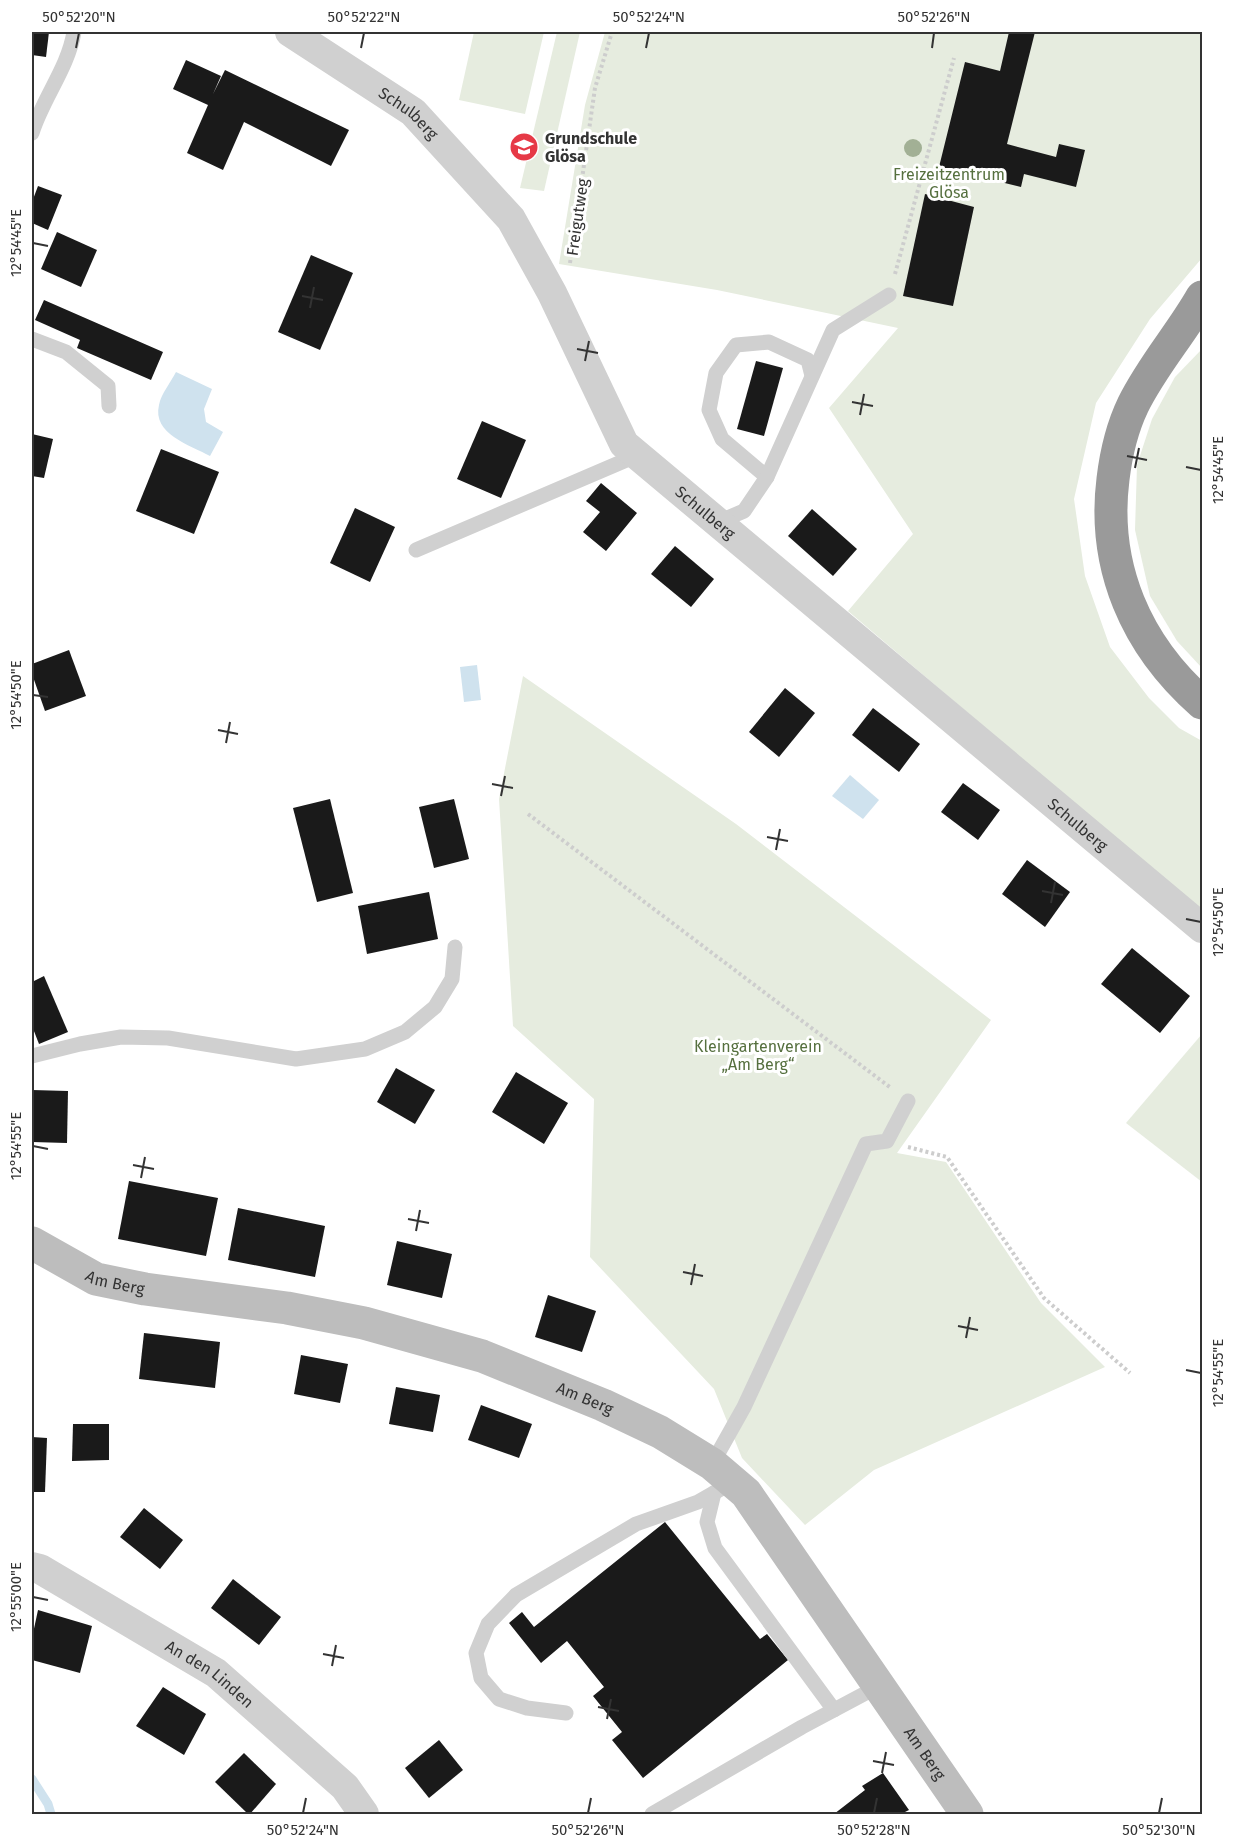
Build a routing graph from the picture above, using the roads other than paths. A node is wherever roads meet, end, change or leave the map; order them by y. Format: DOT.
graph roads {
  1 [pos="74,32"];
  2 [pos="290,32"];
  3 [pos="32,133"];
  4 [pos="889,295"];
  5 [pos="1203,297"];
  6 [pos="1194,323"];
  7 [pos="32,339"];
  8 [pos="812,376"];
  9 [pos="109,406"];
  10 [pos="638,455"];
  11 [pos="767,477"];
  12 [pos="718,522"];
  13 [pos="416,550"];
  14 [pos="1203,703"];
  15 [pos="1203,928"];
  16 [pos="455,947"];
  17 [pos="32,1056"];
  18 [pos="908,1101"];
  19 [pos="32,1243"];
  20 [pos="720,1480"];
  21 [pos="32,1567"];
  22 [pos="879,1686"];
  23 [pos="834,1710"];
  24 [pos="566,1713"];
  25 [pos="364,1815"];
  26 [pos="652,1815"];
  27 [pos="967,1815"];
  1 -- 3 [label="lane"];
  2 -- 10 [label="street, Schulberg"];
  4 -- 8 [label="lane"];
  5 -- 6 [label="highway"];
  6 -- 14 [label="highway"];
  7 -- 9 [label="lane"];
  8 -- 11 [label="lane"];
  8 -- 11 [label="lane"];
  10 -- 12 [label="street, Schulberg"];
  10 -- 13 [label="lane"];
  11 -- 12 [label="lane"];
  12 -- 15 [label="street, Schulberg"];
  16 -- 17 [label="lane"];
  18 -- 20 [label="lane"];
  19 -- 20 [label="street, Am Berg"];
  20 -- 22 [label="street, Am Berg"];
  20 -- 23 [label="lane"];
  20 -- 24 [label="lane"];
  21 -- 25 [label="street, An den Linden"];
  22 -- 23 [label="lane"];
  22 -- 27 [label="street, Am Berg"];
  23 -- 26 [label="lane"];
}
